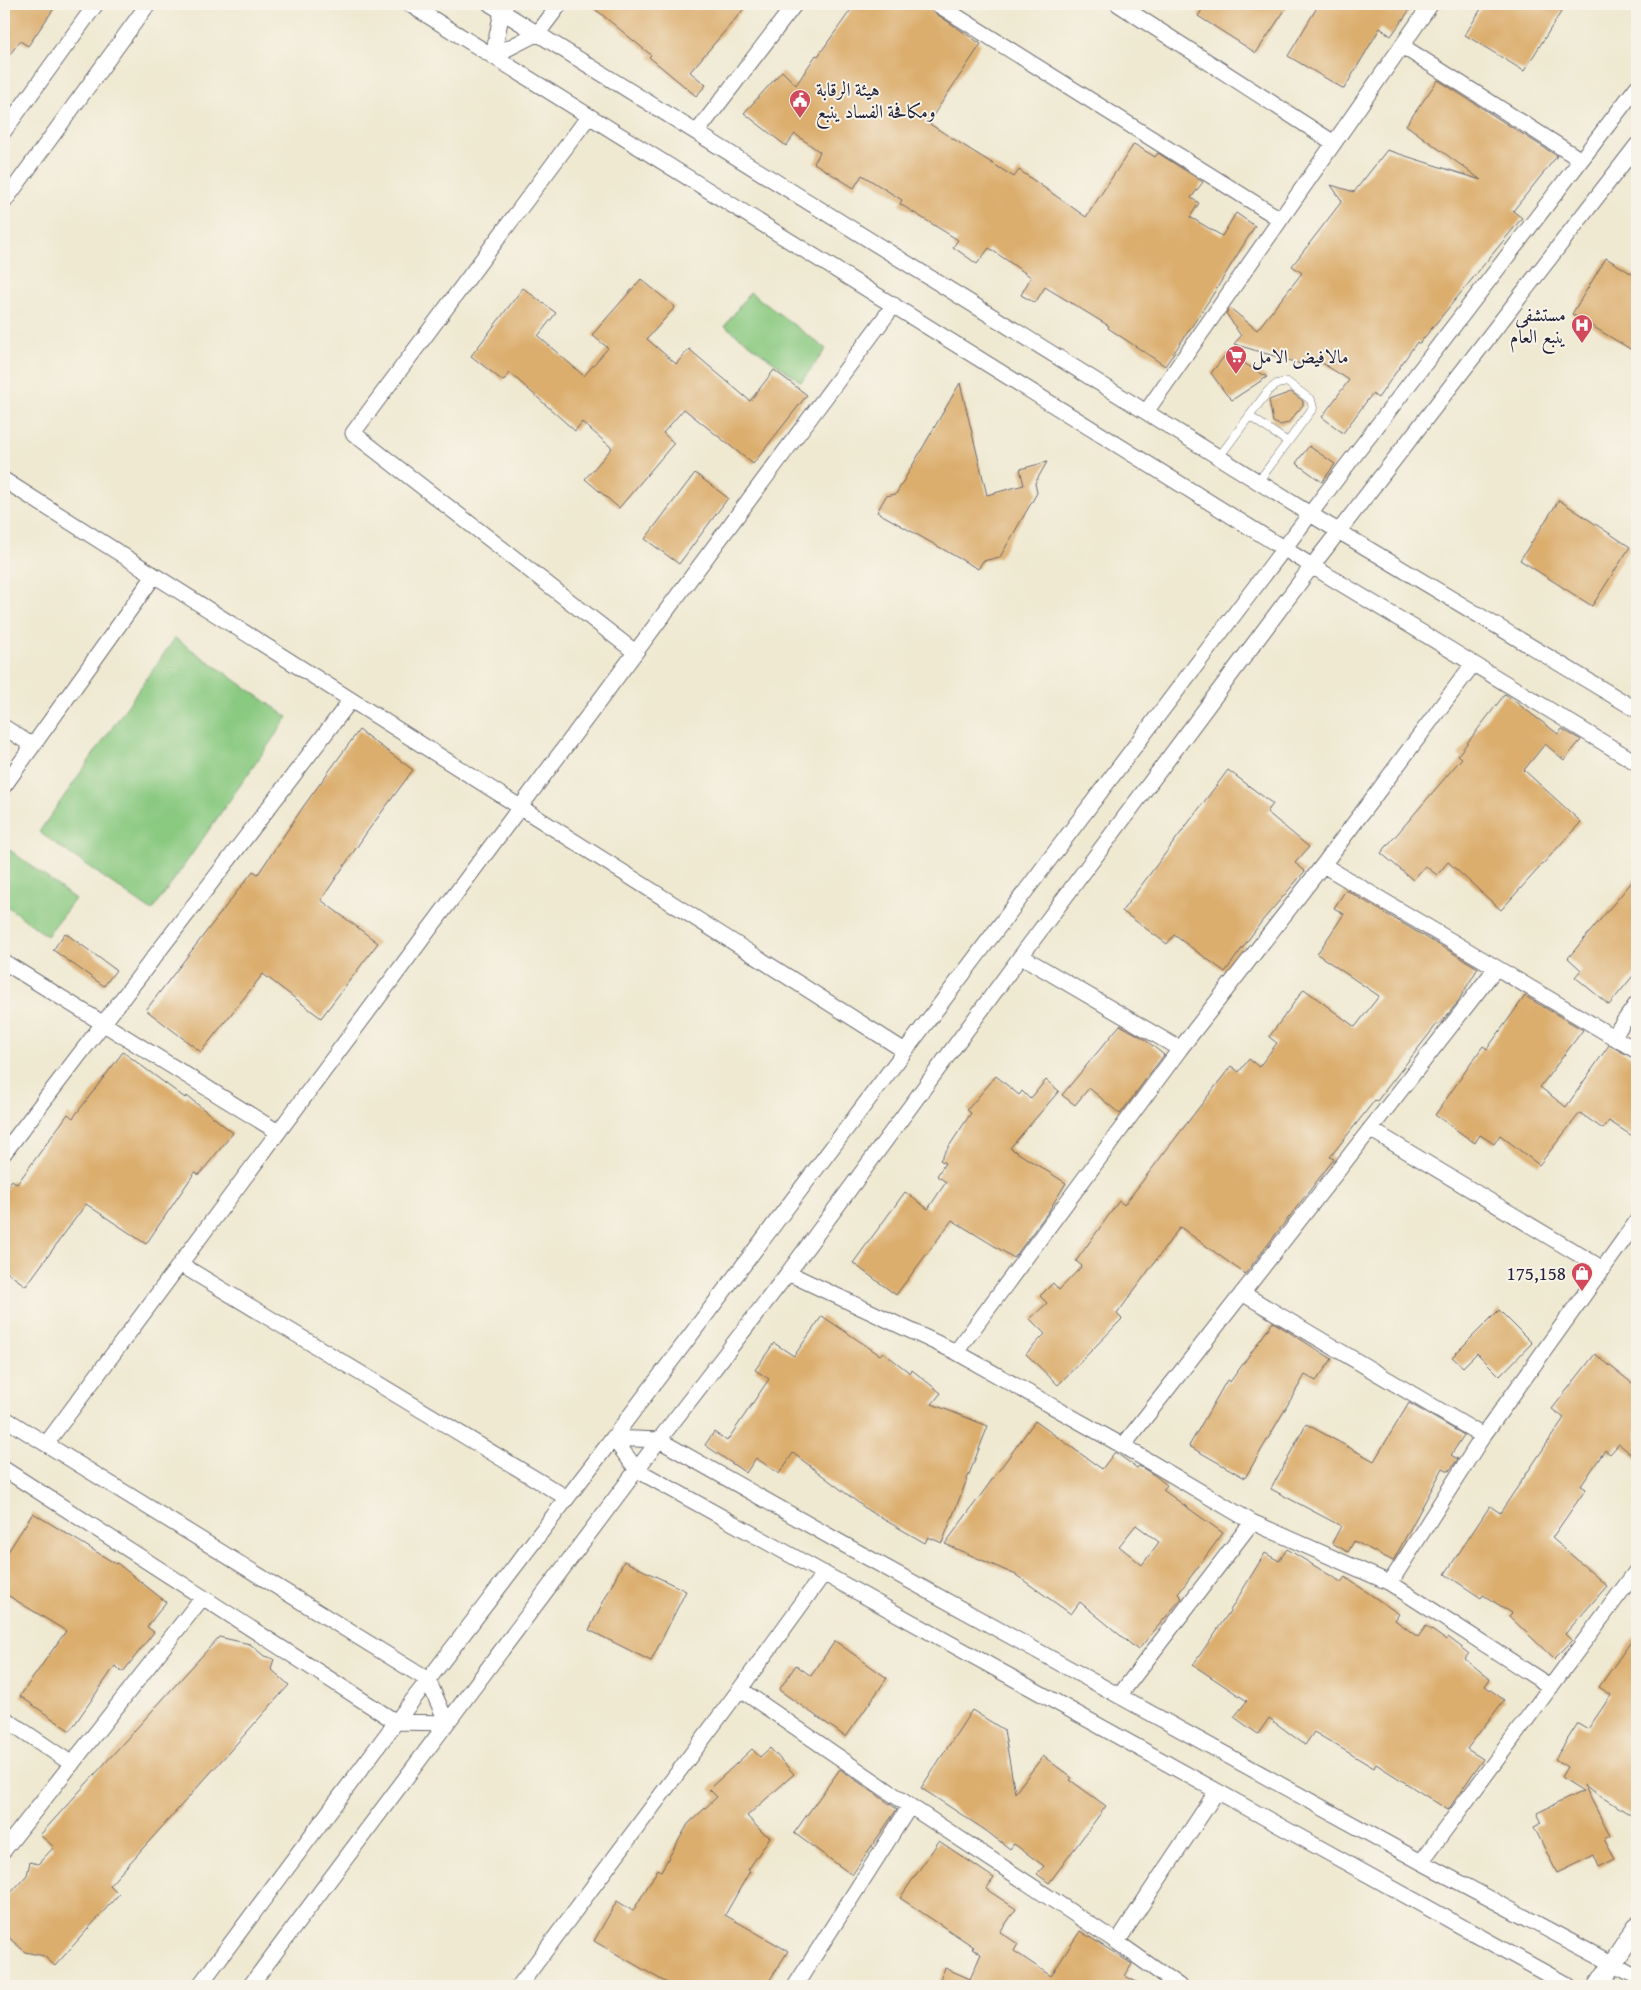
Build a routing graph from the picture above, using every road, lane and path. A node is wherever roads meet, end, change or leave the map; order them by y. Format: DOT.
graph roads {
  1 [pos="96,4"];
  2 [pos="148,4"];
  3 [pos="409,4"];
  4 [pos="560,4"];
  5 [pos="795,4"];
  6 [pos="937,4"];
  7 [pos="1118,4"];
  8 [pos="1431,4"];
  9 [pos="500,6"];
  10 [pos="538,33"];
  11 [pos="1402,46"];
  12 [pos="493,56"];
  13 [pos="1637,87"];
  14 [pos="590,116"];
  15 [pos="4,131"];
  16 [pos="697,132"];
  17 [pos="1334,143"];
  18 [pos="1637,145"];
  19 [pos="1581,160"];
  20 [pos="4,202"];
  21 [pos="1280,219"];
  22 [pos="894,305"];
  23 [pos="1146,412"];
  24 [pos="1249,416"];
  25 [pos="1288,442"];
  26 [pos="1218,457"];
  27 [pos="4,480"];
  28 [pos="1258,482"];
  29 [pos="1310,514"];
  30 [pos="1339,532"];
  31 [pos="1284,548"];
  32 [pos="1312,566"];
  33 [pos="154,576"];
  34 [pos="635,652"];
  35 [pos="1473,664"];
  36 [pos="351,700"];
  37 [pos="1637,710"];
  38 [pos="4,727"];
  39 [pos="33,746"];
  40 [pos="1637,763"];
  41 [pos="4,786"];
  42 [pos="520,807"];
  43 [pos="1323,865"];
  44 [pos="1021,956"];
  45 [pos="4,962"];
  46 [pos="1496,968"];
  47 [pos="1637,1003"];
  48 [pos="103,1024"];
  49 [pos="1613,1037"];
  50 [pos="1180,1049"];
  51 [pos="905,1051"];
  52 [pos="1637,1051"];
  53 [pos="1370,1129"];
  54 [pos="278,1132"];
  55 [pos="4,1153"];
  56 [pos="1637,1221"];
  57 [pos="180,1264"];
  58 [pos="1603,1269"];
  59 [pos="788,1272"];
  60 [pos="1242,1293"];
  61 [pos="956,1352"];
  62 [pos="4,1418"];
  63 [pos="1483,1436"];
  64 [pos="613,1438"];
  65 [pos="659,1440"];
  66 [pos="46,1444"];
  67 [pos="1123,1446"];
  68 [pos="4,1469"];
  69 [pos="637,1470"];
  70 [pos="567,1498"];
  71 [pos="1252,1522"];
  72 [pos="1637,1570"];
  73 [pos="824,1573"];
  74 [pos="1390,1583"];
  75 [pos="202,1598"];
  76 [pos="428,1680"];
  77 [pos="1551,1687"];
  78 [pos="740,1690"];
  79 [pos="1119,1696"];
  80 [pos="4,1718"];
  81 [pos="396,1722"];
  82 [pos="447,1723"];
  83 [pos="72,1764"];
  84 [pos="1217,1791"];
  85 [pos="910,1806"];
  86 [pos="4,1850"];
  87 [pos="1421,1862"];
  88 [pos="1637,1927"];
  89 [pos="1117,1942"];
  90 [pos="1613,1963"];
  91 [pos="1637,1977"];
  92 [pos="199,1986"];
  93 [pos="250,1986"];
  94 [pos="518,1986"];
  95 [pos="795,1986"];
  96 [pos="1180,1986"];
  97 [pos="1570,1986"];
  98 [pos="1598,1986"];
  1 -- 15 [label="street"];
  2 -- 20 [label="street"];
  3 -- 12 [label="street"];
  4 -- 10 [label="street"];
  5 -- 16 [label="street"];
  6 -- 21 [label="street"];
  7 -- 17 [label="street"];
  8 -- 11 [label="street"];
  9 -- 10 [label="street"];
  9 -- 12 [label="street"];
  10 -- 12 [label="street"];
  10 -- 16 [label="street"];
  11 -- 17 [label="street"];
  11 -- 19 [label="street"];
  12 -- 14 [label="street"];
  13 -- 19 [label="street"];
  14 -- 22 [label="street"];
  14 -- 34 [label="street"];
  16 -- 23 [label="street"];
  17 -- 21 [label="street"];
  18 -- 30 [label="street"];
  19 -- 29 [label="street"];
  21 -- 23 [label="street"];
  22 -- 31 [label="street"];
  22 -- 34 [label="street"];
  23 -- 26 [label="street"];
  24 -- 25 [label="lane"];
  24 -- 25 [label="lane"];
  24 -- 26 [label="lane"];
  25 -- 28 [label="lane"];
  26 -- 28 [label="street"];
  27 -- 33 [label="street"];
  28 -- 29 [label="street"];
  29 -- 30 [label="street"];
  29 -- 31 [label="street"];
  30 -- 32 [label="street"];
  30 -- 37 [label="street"];
  31 -- 32 [label="street"];
  31 -- 51 [label="street"];
  32 -- 35 [label="street"];
  32 -- 44 [label="street"];
  33 -- 36 [label="street"];
  33 -- 39 [label="street"];
  34 -- 42 [label="street"];
  35 -- 40 [label="street"];
  35 -- 43 [label="street"];
  36 -- 42 [label="street"];
  36 -- 48 [label="street"];
  38 -- 39 [label="street"];
  39 -- 41 [label="street"];
  42 -- 51 [label="street"];
  42 -- 54 [label="street"];
  43 -- 46 [label="street"];
  43 -- 50 [label="street"];
  44 -- 50 [label="street"];
  44 -- 59 [label="street"];
  45 -- 48 [label="street"];
  46 -- 49 [label="street"];
  46 -- 53 [label="street"];
  47 -- 49 [label="street"];
  48 -- 54 [label="street"];
  48 -- 55 [label="street"];
  49 -- 52 [label="street"];
  50 -- 61 [label="street"];
  51 -- 64 [label="street"];
  53 -- 58 [label="street"];
  53 -- 60 [label="street"];
  54 -- 57 [label="street"];
  56 -- 58 [label="street"];
  57 -- 66 [label="street"];
  57 -- 70 [label="street"];
  58 -- 63 [label="street"];
  59 -- 61 [label="street"];
  59 -- 65 [label="street"];
  60 -- 63 [label="street"];
  60 -- 67 [label="street"];
  61 -- 67 [label="street"];
  62 -- 66 [label="street"];
  63 -- 74 [label="street"];
  64 -- 65 [label="street"];
  64 -- 69 [label="street"];
  64 -- 70 [label="street"];
  65 -- 69 [label="street"];
  65 -- 79 [label="street"];
  66 -- 76 [label="street"];
  67 -- 71 [label="street"];
  68 -- 75 [label="street"];
  69 -- 73 [label="street"];
  69 -- 82 [label="street"];
  70 -- 76 [label="street"];
  71 -- 74 [label="street"];
  71 -- 79 [label="street"];
  72 -- 77 [label="street"];
  73 -- 78 [label="street"];
  73 -- 84 [label="street"];
  74 -- 77 [label="street"];
  75 -- 81 [label="street"];
  75 -- 83 [label="street"];
  76 -- 81 [label="street"];
  76 -- 82 [label="street"];
  77 -- 87 [label="street"];
  78 -- 85 [label="street"];
  78 -- 94 [label="street"];
  79 -- 87 [label="street"];
  80 -- 83 [label="street"];
  81 -- 82 [label="street"];
  81 -- 92 [label="street"];
  82 -- 93 [label="street"];
  83 -- 86 [label="street"];
  84 -- 89 [label="street"];
  84 -- 97 [label="street"];
  85 -- 89 [label="street"];
  85 -- 95 [label="street"];
  87 -- 90 [label="street"];
  88 -- 90 [label="main road"];
  89 -- 96 [label="street"];
  90 -- 91 [label="street"];
  90 -- 98 [label="main road"];
}
